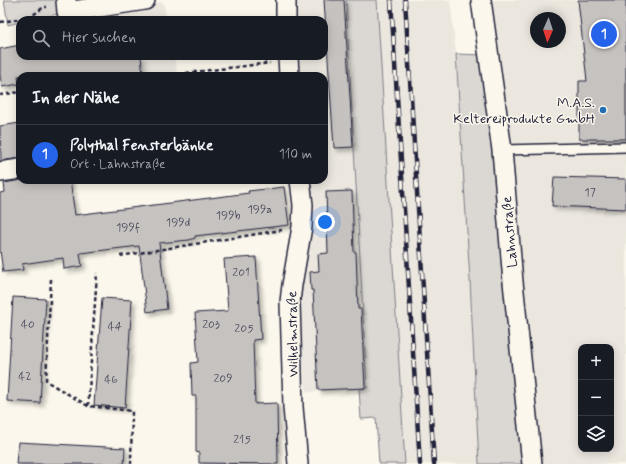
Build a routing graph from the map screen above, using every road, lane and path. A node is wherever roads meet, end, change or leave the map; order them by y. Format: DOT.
graph roads {
  1 [pos="145,0"];
  2 [pos="286,0"];
  3 [pos="481,0"];
  4 [pos="67,6"];
  5 [pos="32,16"];
  6 [pos="286,16"];
  7 [pos="16,20"];
  8 [pos="0,22"];
  9 [pos="288,64"];
  10 [pos="197,72"];
  11 [pos="16,93"];
  12 [pos="0,95"];
  13 [pos="626,147"];
  14 [pos="502,150"];
  15 [pos="16,170"];
  16 [pos="0,172"];
  17 [pos="300,184"];
  18 [pos="302,227"];
  19 [pos="120,256"];
  20 [pos="96,273"];
  21 [pos="52,279"];
  22 [pos="88,406"];
  23 [pos="131,464"];
  24 [pos="298,464"];
  25 [pos="532,464"];
  1 -- 4 [label="street"];
  2 -- 6 [label="street"];
  3 -- 14 [label="street, Lahnstraße"];
  4 -- 5 [label="path"];
  7 -- 8 [label="path"];
  9 -- 10 [label="path"];
  11 -- 12 [label="path"];
  13 -- 14 [label="lane"];
  14 -- 25 [label="street, Lahnstraße"];
  15 -- 16 [label="street"];
  17 -- 18 [label="street, Wilhelmstraße"];
  18 -- 19 [label="path"];
  18 -- 24 [label="street, Wilhelmstraße"];
  20 -- 22 [label="path"];
  21 -- 22 [label="path"];
  22 -- 23 [label="path"];
}
